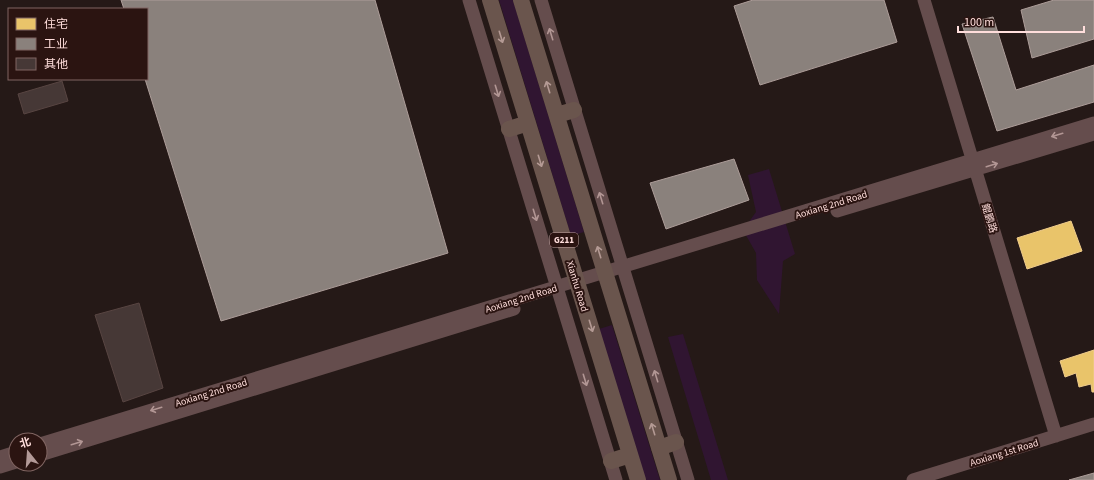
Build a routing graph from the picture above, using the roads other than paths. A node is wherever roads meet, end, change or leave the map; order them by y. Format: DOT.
graph roads {
  1 [pos="469,0"];
  2 [pos="490,0"];
  3 [pos="521,0"];
  4 [pos="541,0"];
  5 [pos="924,0"];
  6 [pos="574,110"];
  7 [pos="557,115"];
  8 [pos="528,123"];
  9 [pos="1094,123"];
  10 [pos="509,129"];
  11 [pos="1094,134"];
  12 [pos="974,165"];
  13 [pos="624,271"];
  14 [pos="606,276"];
  15 [pos="578,285"];
  16 [pos="558,291"];
  17 [pos="1094,424"];
  18 [pos="1056,436"];
  19 [pos="48,442"];
  20 [pos="676,442"];
  21 [pos="659,448"];
  22 [pos="48,451"];
  23 [pos="630,455"];
  24 [pos="611,461"];
  25 [pos="616,480"];
  26 [pos="638,480"];
  27 [pos="669,480"];
  28 [pos="688,480"];
  29 [pos="914,480"];
  1 -- 10 [label="street, Xianhu Road, one-way"];
  2 -- 8 [label="main road, Xianhu Road / G211, one-way"];
  7 -- 3 [label="main road, G211, one-way"];
  6 -- 4 [label="street, one-way"];
  5 -- 12 [label="street, 鲲鹏路"];
  6 -- 7 [label="main road"];
  13 -- 6 [label="street, one-way"];
  14 -- 7 [label="main road, G211, one-way"];
  8 -- 10 [label="main road"];
  8 -- 15 [label="main road, Xianhu Road / G211, one-way"];
  9 -- 12 [label="street, Aoxiang 2nd Road, one-way"];
  10 -- 16 [label="street, Xianhu Road, one-way"];
  12 -- 11 [label="street, Aoxiang 2nd Road, one-way"];
  12 -- 13 [label="street, Aoxiang 2nd Road"];
  12 -- 18 [label="street, 鲲鹏路"];
  13 -- 14 [label="street, Aoxiang 2nd Road"];
  20 -- 13 [label="street, one-way"];
  14 -- 15 [label="street, Aoxiang 2nd Road"];
  21 -- 14 [label="main road, G211, one-way"];
  15 -- 16 [label="street, Aoxiang 2nd Road"];
  15 -- 23 [label="main road, Xianhu Road / G211, one-way"];
  16 -- 19 [label="street, Aoxiang 2nd Road, one-way"];
  22 -- 16 [label="street, Aoxiang 2nd Road, one-way"];
  16 -- 24 [label="street, Xianhu Road, one-way"];
  17 -- 18 [label="street, Aoxiang 1st Road"];
  18 -- 29 [label="street, Aoxiang 1st Road"];
  20 -- 21 [label="main road"];
  20 -- 28 [label="street"];
  21 -- 27 [label="main road, G211"];
  23 -- 24 [label="main road"];
  23 -- 26 [label="main road, Xianhu Road / G211"];
  24 -- 25 [label="street, Xianhu Road"];
}
